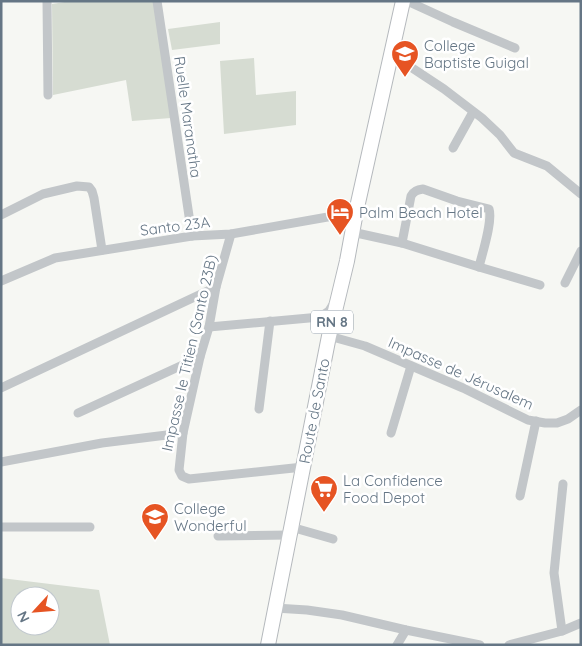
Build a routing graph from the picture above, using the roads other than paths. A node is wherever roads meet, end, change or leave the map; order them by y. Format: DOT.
graph roads {
  1 [pos="47,1"];
  2 [pos="157,1"];
  3 [pos="403,1"];
  4 [pos="407,1"];
  5 [pos="515,48"];
  6 [pos="391,54"];
  7 [pos="48,96"];
  8 [pos="473,112"];
  9 [pos="453,148"];
  10 [pos="581,194"];
  11 [pos="356,212"];
  12 [pos="1,215"];
  13 [pos="352,232"];
  14 [pos="231,234"];
  15 [pos="192,236"];
  16 [pos="402,243"];
  17 [pos="102,250"];
  18 [pos="581,251"];
  19 [pos="479,268"];
  20 [pos="1,281"];
  21 [pos="564,283"];
  22 [pos="540,285"];
  23 [pos="216,287"];
  24 [pos="340,293"];
  25 [pos="270,321"];
  26 [pos="209,327"];
  27 [pos="329,336"];
  28 [pos="200,357"];
  29 [pos="411,366"];
  30 [pos="1,388"];
  31 [pos="259,409"];
  32 [pos="581,410"];
  33 [pos="78,413"];
  34 [pos="536,421"];
  35 [pos="183,433"];
  36 [pos="391,433"];
  37 [pos="1,462"];
  38 [pos="303,467"];
  39 [pos="563,484"];
  40 [pos="520,496"];
  41 [pos="1,527"];
  42 [pos="90,528"];
  43 [pos="290,531"];
  44 [pos="218,536"];
  45 [pos="332,539"];
  46 [pos="276,608"];
  47 [pos="581,623"];
  48 [pos="406,630"];
  49 [pos="562,631"];
  50 [pos="268,645"];
  51 [pos="397,645"];
  52 [pos="480,645"];
  53 [pos="509,645"];
  1 -- 7 [label="street"];
  2 -- 15 [label="street, Ruelle Maranatha"];
  3 -- 6 [label="main road, Route de Santo / RN 8"];
  4 -- 5 [label="street"];
  6 -- 8 [label="street"];
  6 -- 11 [label="main road, Route de Santo / RN 8"];
  8 -- 9 [label="street"];
  8 -- 10 [label="street"];
  11 -- 13 [label="main road, Route de Santo / RN 8"];
  11 -- 14 [label="street, Santo 23A"];
  12 -- 17 [label="street"];
  13 -- 16 [label="street"];
  13 -- 24 [label="main road, Route de Santo / RN 8"];
  14 -- 15 [label="street, Santo 23A"];
  14 -- 23 [label="street, Impasse le Titien (Santo 23B)"];
  15 -- 17 [label="street, Santo 23A"];
  16 -- 19 [label="street"];
  16 -- 19 [label="street"];
  17 -- 20 [label="street, Santo 23A"];
  18 -- 21 [label="street"];
  19 -- 22 [label="street"];
  23 -- 26 [label="street, Impasse le Titien (Santo 23B)"];
  23 -- 30 [label="street"];
  24 -- 25 [label="street"];
  24 -- 27 [label="main road, Route de Santo / RN 8"];
  25 -- 26 [label="street"];
  25 -- 31 [label="street"];
  26 -- 28 [label="street, Impasse le Titien (Santo 23B)"];
  27 -- 29 [label="street, Impasse de Jérusalem"];
  27 -- 38 [label="main road, Route de Santo / RN 8"];
  28 -- 33 [label="street"];
  28 -- 35 [label="street, Impasse le Titien (Santo 23B)"];
  29 -- 34 [label="street, Impasse de Jérusalem"];
  29 -- 36 [label="street"];
  32 -- 34 [label="street, Impasse de Jérusalem"];
  34 -- 40 [label="street"];
  35 -- 37 [label="street"];
  35 -- 38 [label="street, Impasse le Titien (Santo 23B)"];
  38 -- 43 [label="main road, Route de Santo / RN 8"];
  39 -- 49 [label="street"];
  41 -- 42 [label="street"];
  43 -- 44 [label="street"];
  43 -- 45 [label="street"];
  43 -- 46 [label="main road, Route de Santo / RN 8"];
  46 -- 48 [label="street"];
  46 -- 50 [label="main road, Route de Santo / RN 8"];
  47 -- 49 [label="street"];
  48 -- 51 [label="street"];
  48 -- 52 [label="street"];
  49 -- 53 [label="street"];
}
